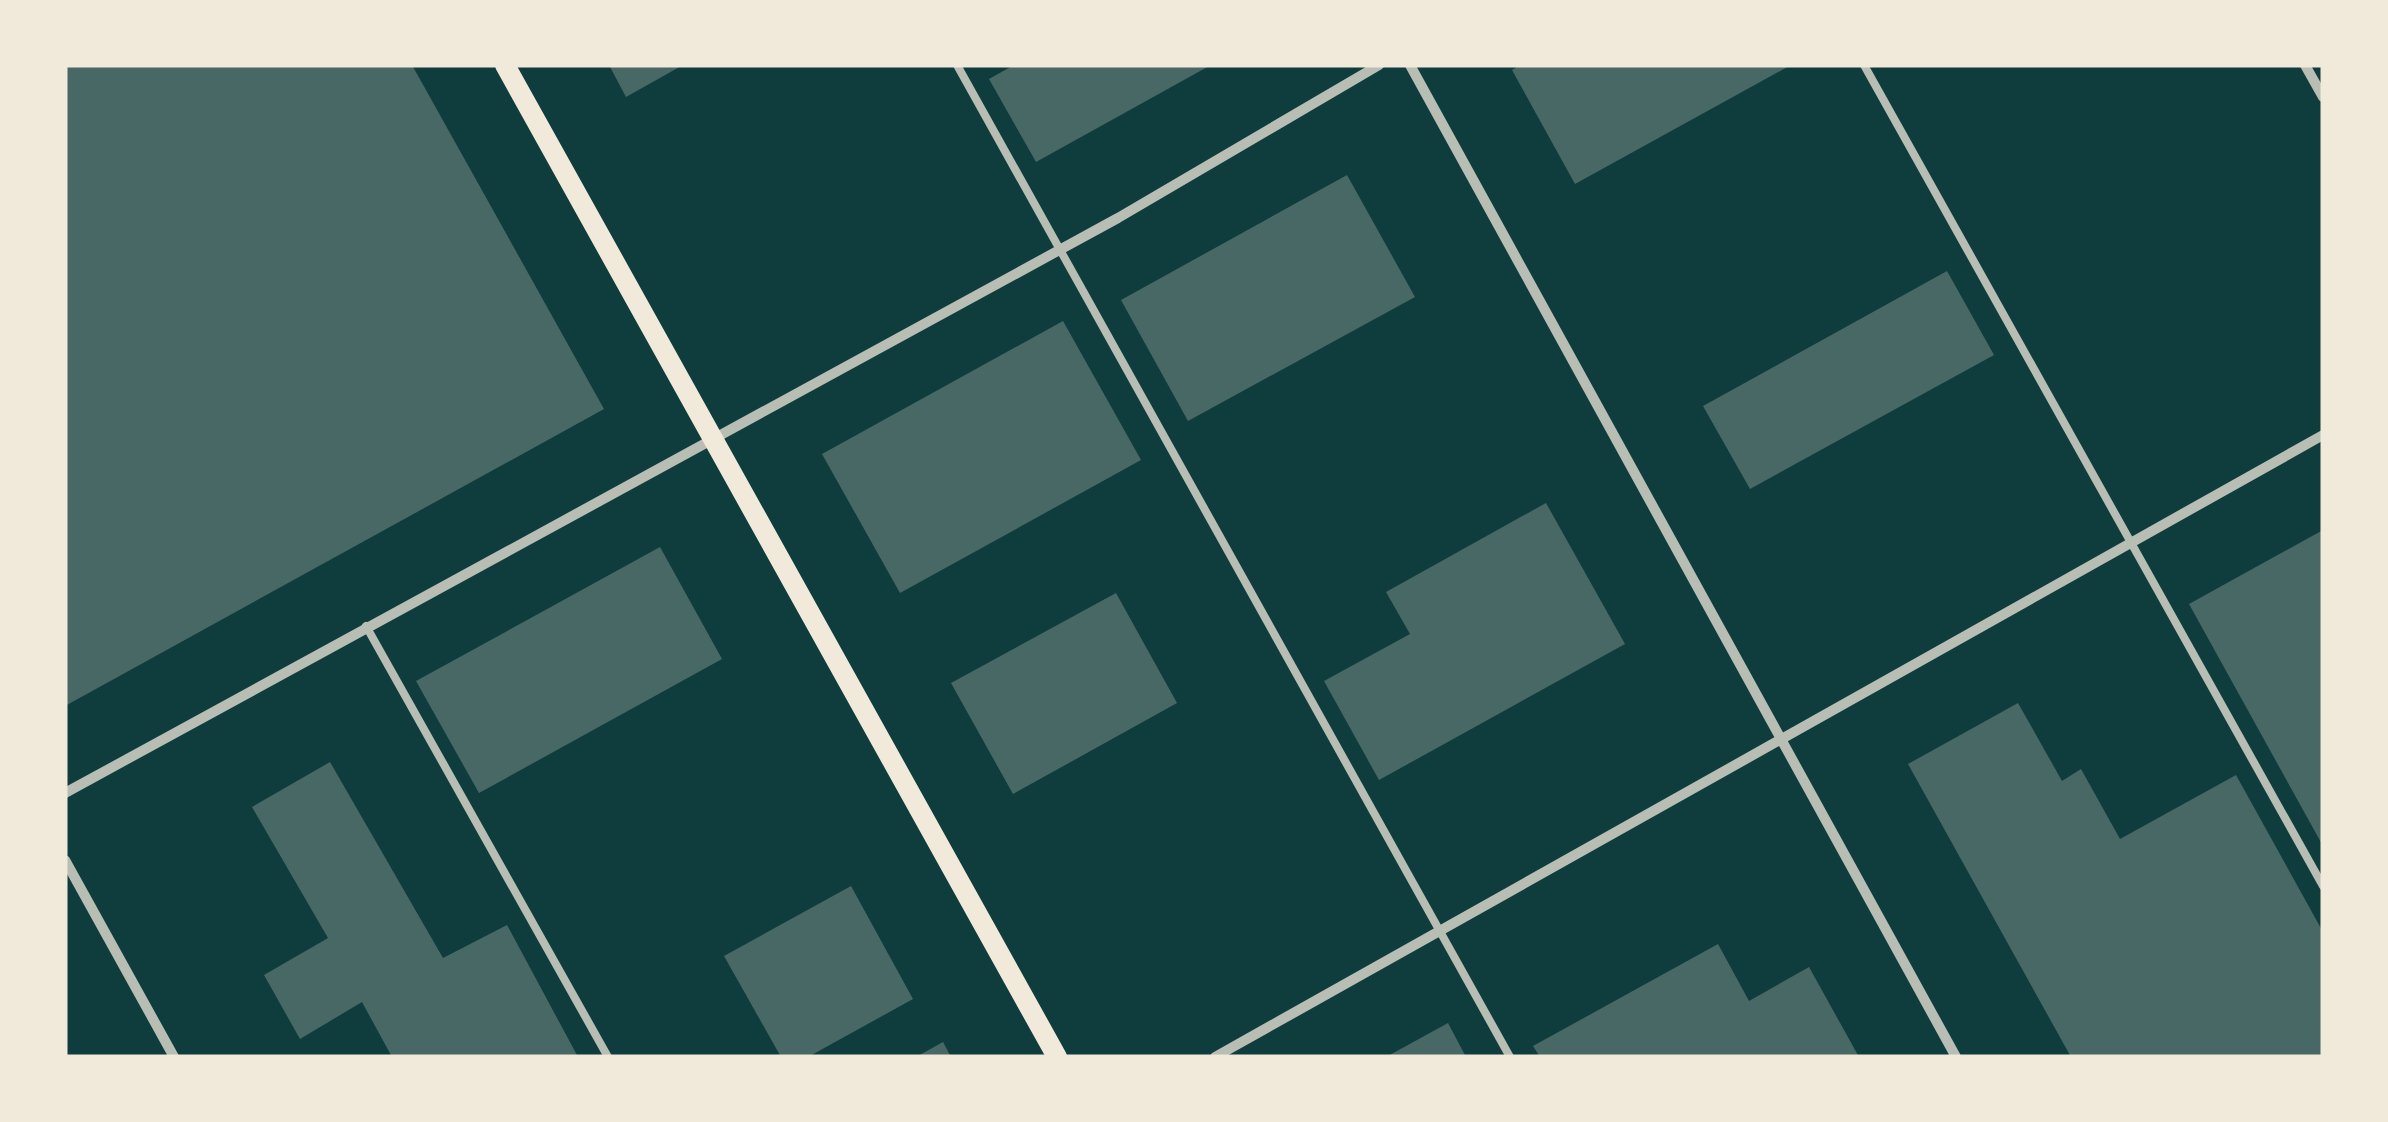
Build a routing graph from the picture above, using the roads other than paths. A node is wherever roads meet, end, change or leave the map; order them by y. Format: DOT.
graph roads {
  1 [pos="505,65"];
  2 [pos="957,65"];
  3 [pos="1379,65"];
  4 [pos="1410,65"];
  5 [pos="1864,65"];
  6 [pos="2305,65"];
  7 [pos="2323,97"];
  8 [pos="1060,250"];
  9 [pos="2323,435"];
  10 [pos="712,437"];
  11 [pos="2131,543"];
  12 [pos="366,626"];
  13 [pos="1782,740"];
  14 [pos="65,793"];
  15 [pos="65,860"];
  16 [pos="2323,886"];
  17 [pos="1440,932"];
  18 [pos="174,1057"];
  19 [pos="608,1057"];
  20 [pos="1057,1057"];
  21 [pos="1215,1057"];
  22 [pos="1510,1057"];
  23 [pos="1956,1057"];
  1 -- 10 [label="main road"];
  2 -- 8 [label="lane"];
  3 -- 8 [label="street"];
  4 -- 13 [label="street"];
  5 -- 11 [label="lane"];
  6 -- 7 [label="street"];
  8 -- 10 [label="street"];
  8 -- 17 [label="lane"];
  9 -- 11 [label="street"];
  10 -- 12 [label="street"];
  10 -- 20 [label="main road"];
  11 -- 13 [label="street"];
  11 -- 16 [label="lane"];
  12 -- 14 [label="street"];
  12 -- 19 [label="lane"];
  13 -- 17 [label="street"];
  13 -- 23 [label="street"];
  15 -- 18 [label="street"];
  17 -- 21 [label="street"];
  17 -- 22 [label="lane"];
}
